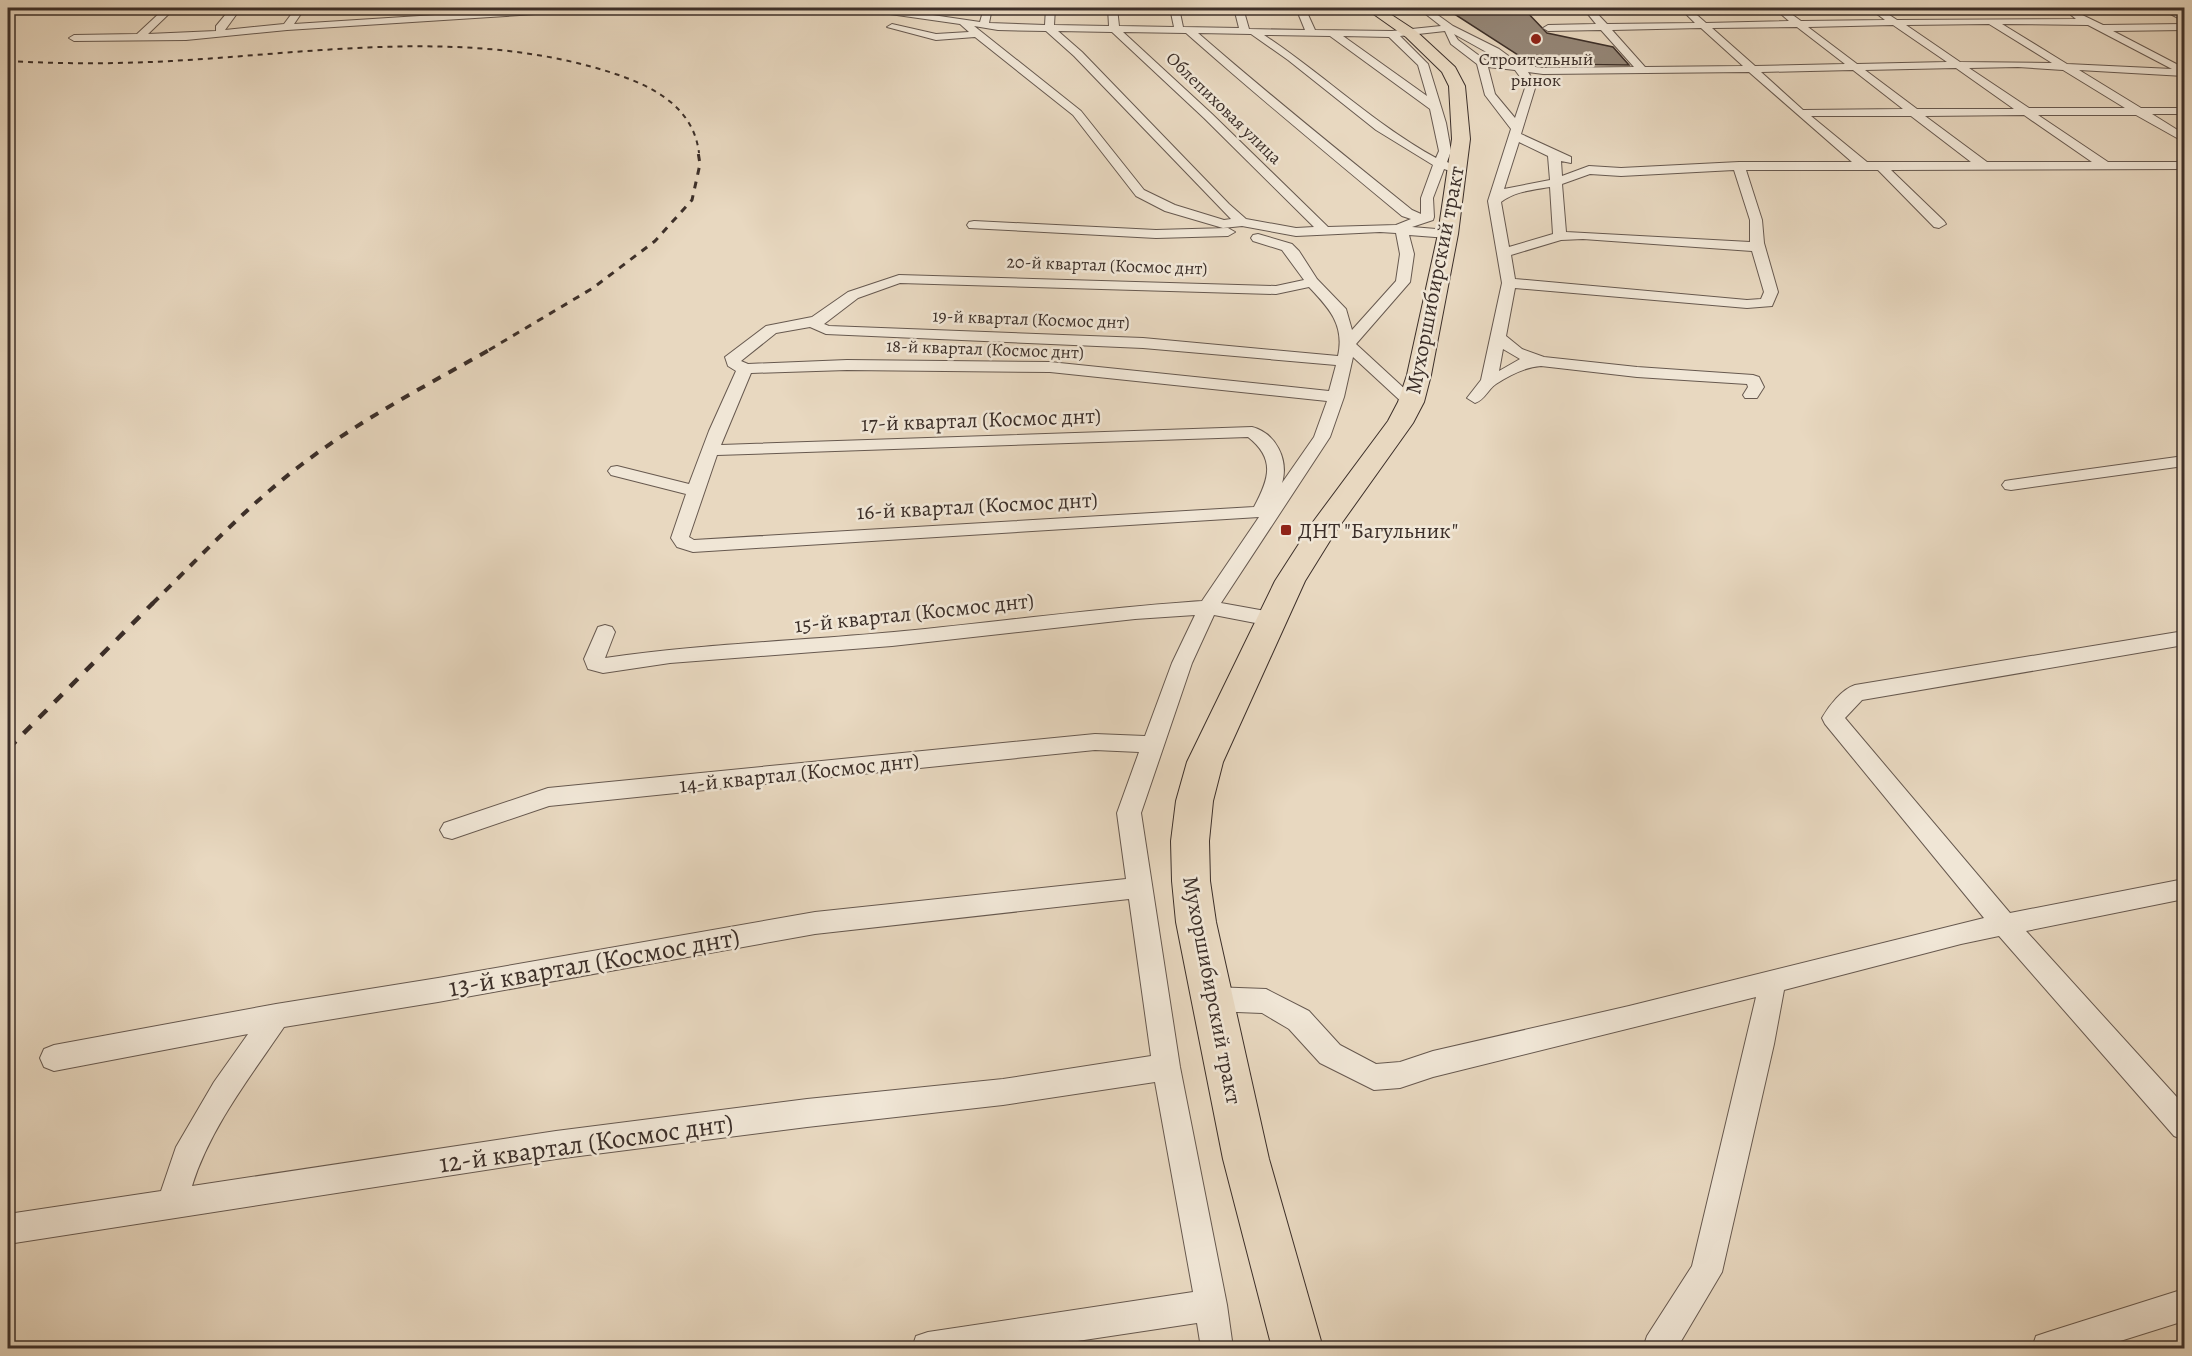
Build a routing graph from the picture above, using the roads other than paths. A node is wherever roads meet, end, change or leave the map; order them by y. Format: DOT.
graph roads {
  1 [pos="170,8"];
  2 [pos="236,8"];
  3 [pos="300,8"];
  4 [pos="428,8"];
  5 [pos="582,8"];
  6 [pos="869,8"];
  7 [pos="988,8"];
  8 [pos="1052,8"];
  9 [pos="1113,8"];
  10 [pos="1175,8"];
  11 [pos="1239,8"];
  12 [pos="1301,8"];
  13 [pos="1372,8"];
  14 [pos="1423,8"];
  15 [pos="1587,8"];
  16 [pos="1684,8"];
  17 [pos="1778,8"];
  18 [pos="1874,8"];
  19 [pos="1968,8"];
  20 [pos="2062,8"];
  21 [pos="2164,8"];
  22 [pos="556,9"];
  23 [pos="492,11"];
  24 [pos="927,12"];
  25 [pos="2184,18"];
  26 [pos="427,19"];
  27 [pos="1991,21"];
  28 [pos="2089,22"];
  29 [pos="1896,23"];
  30 [pos="1798,24"];
  31 [pos="1704,26"];
  32 [pos="287,27"];
  33 [pos="892,27"];
  34 [pos="1605,27"];
  35 [pos="2184,27"];
  36 [pos="1049,28"];
  37 [pos="1450,28"];
  38 [pos="1548,28"];
  39 [pos="2101,28"];
  40 [pos="1114,29"];
  41 [pos="980,30"];
  42 [pos="1184,30"];
  43 [pos="1250,32"];
  44 [pos="1311,32"];
  45 [pos="220,33"];
  46 [pos="1332,33"];
  47 [pos="1401,33"];
  48 [pos="140,37"];
  49 [pos="74,38"];
  50 [pos="1482,63"];
  51 [pos="1958,64"];
  52 [pos="2064,65"];
  53 [pos="1855,67"];
  54 [pos="1521,69"];
  55 [pos="1752,70"];
  56 [pos="1643,71"];
  57 [pos="2184,72"];
  58 [pos="1435,107"];
  59 [pos="2184,111"];
  60 [pos="2142,112"];
  61 [pos="1917,113"];
  62 [pos="2029,113"];
  63 [pos="1801,114"];
  64 [pos="1516,132"];
  65 [pos="2184,139"];
  66 [pos="1554,154"];
  67 [pos="1739,166"];
  68 [pos="1864,166"];
  69 [pos="1881,166"];
  70 [pos="2165,166"];
  71 [pos="2184,166"];
  72 [pos="1448,167"];
  73 [pos="1985,167"];
  74 [pos="2108,167"];
  75 [pos="1589,170"];
  76 [pos="2184,180"];
  77 [pos="1557,182"];
  78 [pos="1494,201"];
  79 [pos="1242,222"];
  80 [pos="1939,224"];
  81 [pos="974,225"];
  82 [pos="1222,227"];
  83 [pos="1436,227"];
  84 [pos="1323,229"];
  85 [pos="1401,229"];
  86 [pos="1560,236"];
  87 [pos="1758,247"];
  88 [pos="1502,253"];
  89 [pos="1312,282"];
  90 [pos="1509,283"];
  91 [pos="816,321"];
  92 [pos="1498,338"];
  93 [pos="1348,344"];
  94 [pos="1344,361"];
  95 [pos="1541,361"];
  96 [pos="792,368"];
  97 [pos="745,369"];
  98 [pos="1488,381"];
  99 [pos="734,392"];
  100 [pos="1751,395"];
  101 [pos="1336,397"];
  102 [pos="1475,398"];
  103 [pos="1411,402"];
  104 [pos="712,450"];
  105 [pos="2184,461"];
  106 [pos="616,471"];
  107 [pos="2011,485"];
  108 [pos="695,491"];
  109 [pos="1267,512"];
  110 [pos="1208,607"];
  111 [pos="1271,619"];
  112 [pos="605,632"];
  113 [pos="2184,638"];
  114 [pos="1151,744"];
  115 [pos="452,830"];
  116 [pos="1138,888"];
  117 [pos="2184,889"];
  118 [pos="2004,924"];
  119 [pos="1772,982"];
  120 [pos="1212,999"];
  121 [pos="276,1016"];
  122 [pos="54,1058"];
  123 [pos="1166,1067"];
  124 [pos="2184,1126"];
  125 [pos="171,1205"];
  126 [pos="8,1229"];
  127 [pos="1211,1305"];
  128 [pos="2184,1305"];
  129 [pos="928,1348"];
  130 [pos="1217,1348"];
  131 [pos="1297,1348"];
  132 [pos="1659,1348"];
  133 [pos="2048,1348"];
  1 -- 48 [label="street"];
  2 -- 45 [label="street"];
  3 -- 32 [label="street"];
  4 -- 26 [label="street"];
  5 -- 22 [label="street"];
  6 -- 24 [label="street"];
  7 -- 41 [label="street"];
  8 -- 36 [label="street"];
  9 -- 40 [label="street"];
  10 -- 42 [label="street"];
  11 -- 43 [label="street"];
  12 -- 44 [label="street"];
  13 -- 47 [label="main road, Мухоршибирский тракт"];
  14 -- 37 [label="street"];
  15 -- 34 [label="street"];
  16 -- 31 [label="street"];
  17 -- 30 [label="street"];
  18 -- 29 [label="street"];
  19 -- 27 [label="street"];
  20 -- 28 [label="street"];
  21 -- 25 [label="street"];
  22 -- 23 [label="street"];
  23 -- 26 [label="street"];
  24 -- 41 [label="street"];
  26 -- 32 [label="street"];
  27 -- 28 [label="street"];
  27 -- 29 [label="street"];
  27 -- 52 [label="street"];
  28 -- 39 [label="street"];
  29 -- 30 [label="street"];
  29 -- 51 [label="street"];
  30 -- 31 [label="street"];
  30 -- 53 [label="street"];
  31 -- 34 [label="street"];
  31 -- 55 [label="street"];
  32 -- 45 [label="street"];
  33 -- 41 [label="street"];
  34 -- 38 [label="street"];
  34 -- 56 [label="street"];
  35 -- 39 [label="street"];
  36 -- 40 [label="street"];
  36 -- 41 [label="street"];
  36 -- 79 [label="street"];
  37 -- 47 [label="street"];
  37 -- 50 [label="street"];
  37 -- 54 [label="street"];
  39 -- 57 [label="street"];
  40 -- 42 [label="street"];
  40 -- 84 [label="street, Облепиховая улица"];
  41 -- 82 [label="street"];
  42 -- 43 [label="street"];
  42 -- 83 [label="street"];
  43 -- 44 [label="street"];
  43 -- 72 [label="street"];
  44 -- 46 [label="street"];
  45 -- 48 [label="street"];
  46 -- 47 [label="street"];
  46 -- 58 [label="street"];
  47 -- 58 [label="street"];
  47 -- 72 [label="main road, Мухоршибирский тракт"];
  48 -- 49 [label="street"];
  50 -- 54 [label="street"];
  50 -- 64 [label="street"];
  51 -- 52 [label="street"];
  51 -- 53 [label="street"];
  51 -- 62 [label="street"];
  52 -- 57 [label="street"];
  52 -- 60 [label="street"];
  53 -- 55 [label="street"];
  53 -- 61 [label="street"];
  54 -- 56 [label="street"];
  54 -- 64 [label="street"];
  55 -- 56 [label="street"];
  55 -- 63 [label="street"];
  58 -- 72 [label="street"];
  59 -- 60 [label="street"];
  60 -- 62 [label="street"];
  60 -- 65 [label="street"];
  61 -- 62 [label="street"];
  61 -- 63 [label="street"];
  61 -- 73 [label="street"];
  62 -- 74 [label="street"];
  63 -- 68 [label="street"];
  64 -- 66 [label="street"];
  64 -- 78 [label="street"];
  66 -- 75 [label="street"];
  66 -- 77 [label="street"];
  67 -- 68 [label="street"];
  67 -- 75 [label="street"];
  67 -- 87 [label="street"];
  68 -- 69 [label="street"];
  69 -- 73 [label="street"];
  69 -- 80 [label="street"];
  70 -- 71 [label="street"];
  70 -- 74 [label="street"];
  70 -- 76 [label="street"];
  72 -- 83 [label="main road, Мухоршибирский тракт"];
  73 -- 74 [label="street"];
  75 -- 77 [label="street"];
  77 -- 78 [label="street"];
  77 -- 86 [label="street"];
  78 -- 88 [label="street"];
  79 -- 82 [label="street"];
  79 -- 84 [label="street"];
  81 -- 82 [label="street"];
  82 -- 89 [label="street"];
  83 -- 85 [label="street"];
  83 -- 85 [label="street"];
  83 -- 103 [label="main road, Мухоршибирский тракт"];
  84 -- 85 [label="street"];
  85 -- 93 [label="street"];
  86 -- 87 [label="street"];
  86 -- 88 [label="street"];
  87 -- 90 [label="street"];
  88 -- 90 [label="street"];
  89 -- 91 [label="street, 20-й квартал (Космос днт)"];
  89 -- 93 [label="street"];
  90 -- 92 [label="street"];
  91 -- 94 [label="street, 19-й квартал (Космос днт)"];
  91 -- 97 [label="street"];
  92 -- 95 [label="street"];
  92 -- 98 [label="street"];
  93 -- 94 [label="street"];
  93 -- 103 [label="street"];
  94 -- 101 [label="street"];
  95 -- 98 [label="street"];
  95 -- 100 [label="street"];
  96 -- 97 [label="street, 18-й квартал (Космос днт)"];
  96 -- 99 [label="street"];
  96 -- 101 [label="street, 18-й квартал (Космос днт)"];
  97 -- 99 [label="street"];
  98 -- 102 [label="street"];
  99 -- 104 [label="street"];
  101 -- 109 [label="street"];
  103 -- 111 [label="main road, Мухоршибирский тракт"];
  104 -- 108 [label="street"];
  104 -- 109 [label="street, 17-й квартал (Космос днт)"];
  105 -- 107 [label="street"];
  106 -- 108 [label="street"];
  108 -- 109 [label="street, 16-й квартал (Космос днт)"];
  109 -- 110 [label="street"];
  110 -- 111 [label="street, 15-й квартал (Космос днт)"];
  110 -- 112 [label="street, 15-й квартал (Космос днт)"];
  110 -- 114 [label="street"];
  111 -- 120 [label="main road, Мухоршибирский тракт"];
  113 -- 118 [label="street"];
  114 -- 115 [label="street, 14-й квартал (Космос днт)"];
  114 -- 116 [label="street"];
  116 -- 121 [label="street, 13-й квартал (Космос днт)"];
  116 -- 123 [label="street"];
  117 -- 118 [label="street"];
  118 -- 119 [label="street"];
  118 -- 124 [label="street"];
  119 -- 120 [label="street"];
  119 -- 132 [label="street"];
  120 -- 131 [label="main road, Мухоршибирский тракт"];
  121 -- 122 [label="street, 13-й квартал (Космос днт)"];
  121 -- 125 [label="street"];
  123 -- 125 [label="street, 12-й квартал (Космос днт)"];
  123 -- 127 [label="street"];
  125 -- 126 [label="street, 12-й квартал (Космос днт)"];
  127 -- 129 [label="street"];
  127 -- 130 [label="street"];
  128 -- 133 [label="street"];
}
